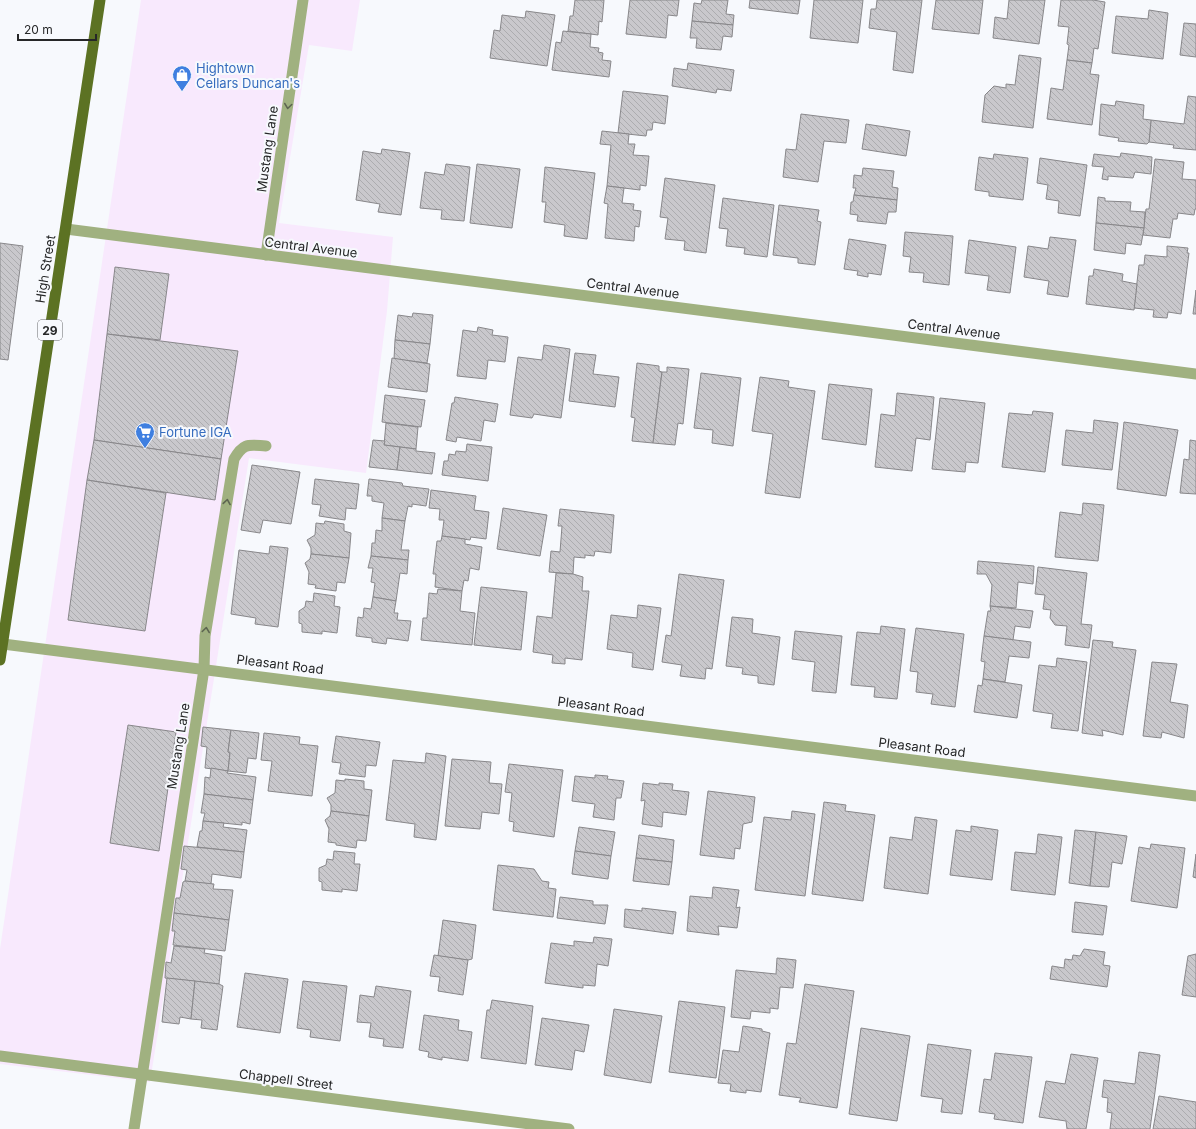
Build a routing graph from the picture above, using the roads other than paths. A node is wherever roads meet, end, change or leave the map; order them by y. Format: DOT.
graph roads {
  1 [pos="100,0"];
  2 [pos="303,0"];
  3 [pos="66,229"];
  4 [pos="266,255"];
  5 [pos="1196,374"];
  6 [pos="266,446"];
  7 [pos="2,644"];
  8 [pos="0,660"];
  9 [pos="204,669"];
  10 [pos="1196,796"];
  11 [pos="0,1056"];
  12 [pos="142,1075"];
  13 [pos="134,1129"];
  14 [pos="568,1129"];
  1 -- 3 [label="main road, High Street / 29"];
  2 -- 4 [label="street, Mustang Lane, one-way"];
  3 -- 4 [label="street, Central Avenue"];
  3 -- 7 [label="main road, High Street / 29"];
  4 -- 5 [label="street, Central Avenue"];
  9 -- 6 [label="street, Mustang Lane, one-way"];
  7 -- 8 [label="main road, High Street / 29"];
  7 -- 9 [label="street, Pleasant Road"];
  9 -- 10 [label="street, Pleasant Road"];
  9 -- 12 [label="street, Mustang Lane"];
  11 -- 12 [label="street, Chappell Street"];
  12 -- 13 [label="street, Mustang Lane"];
  12 -- 14 [label="street, Chappell Street"];
}
